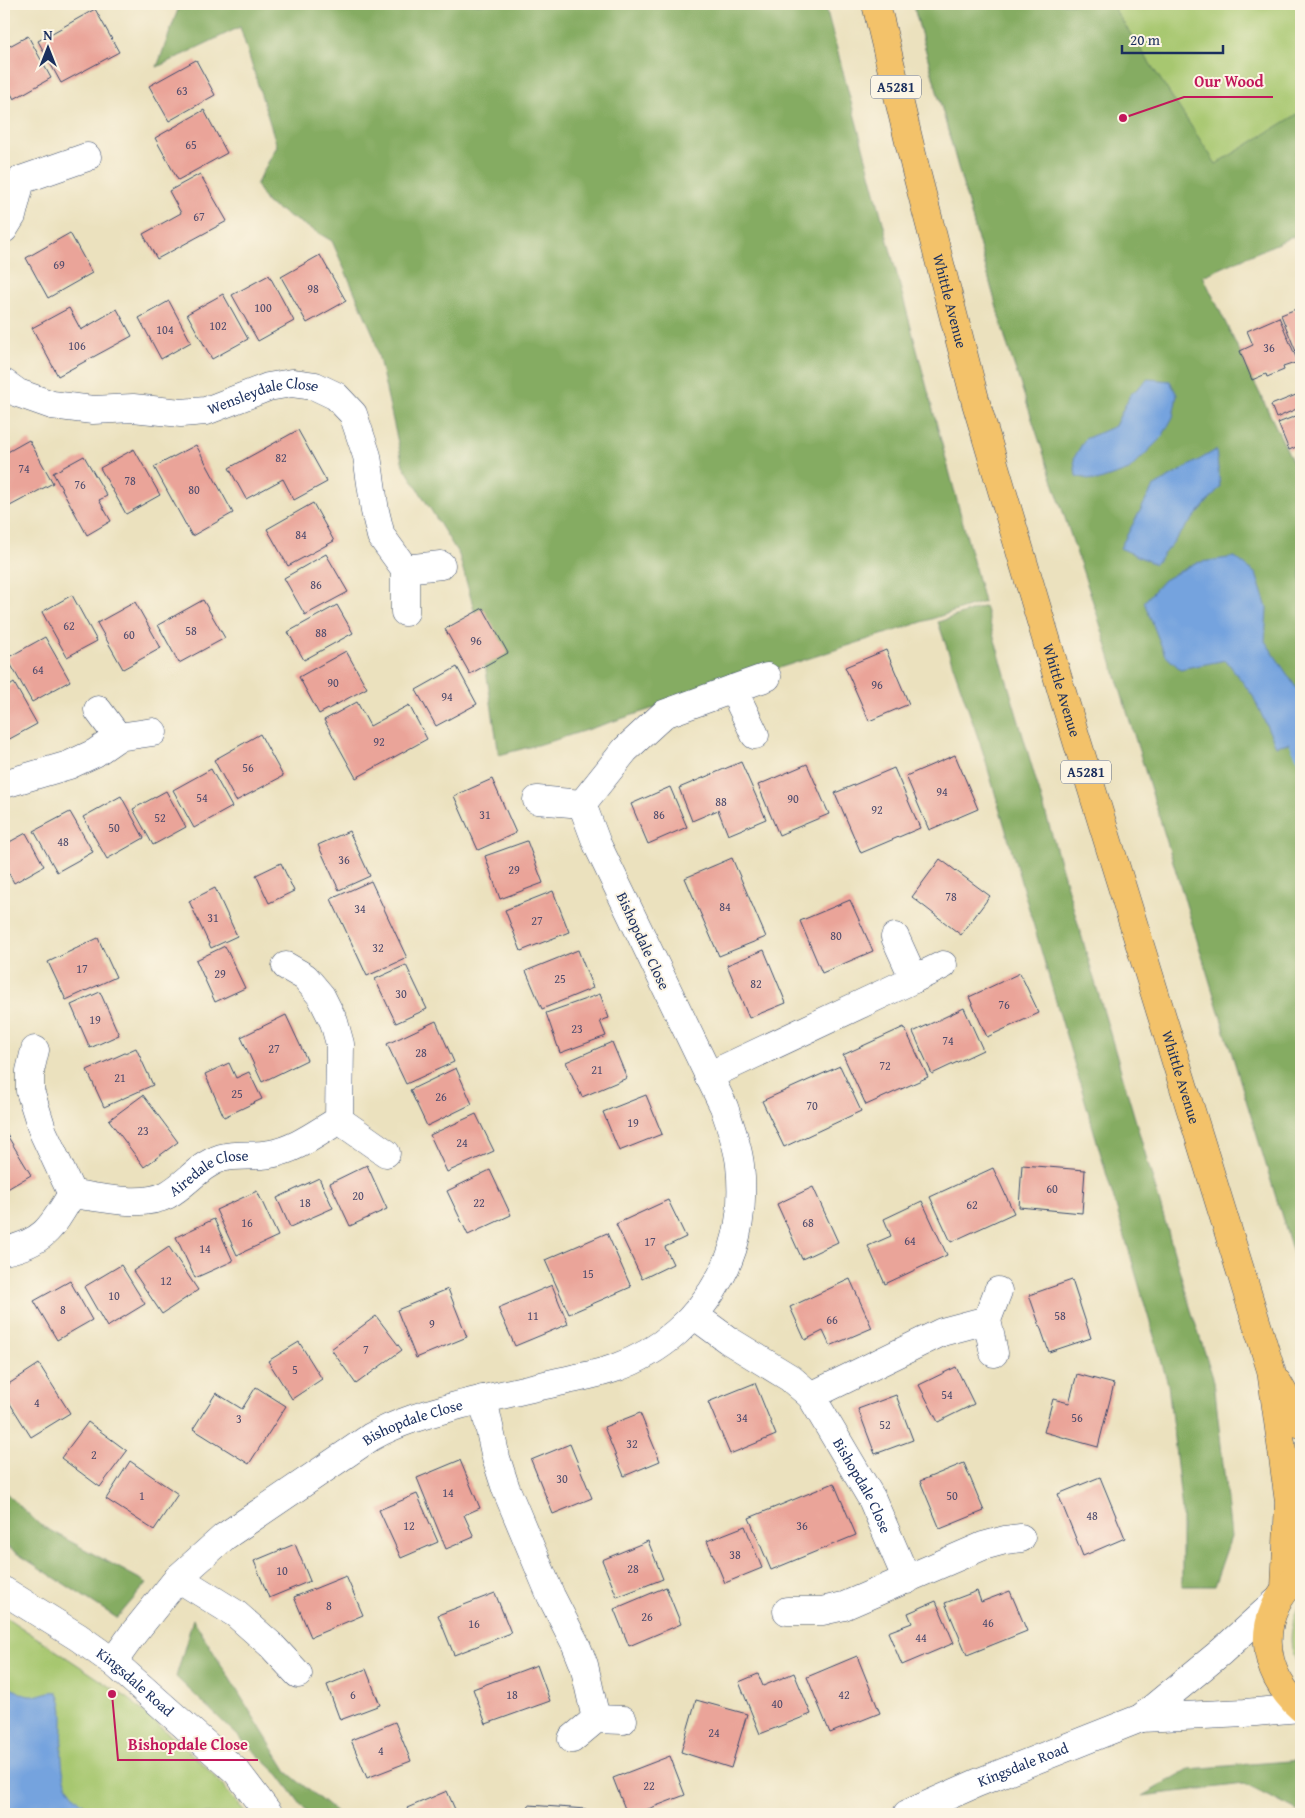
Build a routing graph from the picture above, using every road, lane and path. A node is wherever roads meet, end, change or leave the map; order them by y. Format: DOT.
graph roads {
  1 [pos="876,4"];
  2 [pos="87,157"];
  3 [pos="12,172"];
  4 [pos="4,229"];
  5 [pos="4,383"];
  6 [pos="440,565"];
  7 [pos="405,569"];
  8 [pos="405,612"];
  9 [pos="767,677"];
  10 [pos="733,689"];
  11 [pos="98,710"];
  12 [pos="153,732"];
  13 [pos="756,735"];
  14 [pos="118,737"];
  15 [pos="4,784"];
  16 [pos="536,800"];
  17 [pos="582,804"];
  18 [pos="896,937"];
  19 [pos="943,965"];
  20 [pos="286,966"];
  21 [pos="914,979"];
  22 [pos="36,1051"];
  23 [pos="708,1076"];
  24 [pos="339,1120"];
  25 [pos="386,1153"];
  26 [pos="72,1194"];
  27 [pos="4,1251"];
  28 [pos="998,1291"];
  29 [pos="694,1315"];
  30 [pos="988,1320"];
  31 [pos="994,1353"];
  32 [pos="1271,1370"];
  33 [pos="810,1396"];
  34 [pos="483,1399"];
  35 [pos="1299,1418"];
  36 [pos="1026,1540"];
  37 [pos="178,1578"];
  38 [pos="906,1580"];
  39 [pos="1287,1588"];
  40 [pos="4,1591"];
  41 [pos="787,1611"];
  42 [pos="113,1662"];
  43 [pos="298,1674"];
  44 [pos="1301,1708"];
  45 [pos="1141,1718"];
  46 [pos="596,1719"];
  47 [pos="623,1720"];
  48 [pos="572,1739"];
  49 [pos="269,1814"];
  50 [pos="907,1814"];
  1 -- 32 [label="main road, Whittle Avenue / A5281"];
  2 -- 3 [label="street"];
  3 -- 4 [label="street"];
  5 -- 7 [label="street, Wensleydale Close"];
  6 -- 7 [label="street"];
  7 -- 8 [label="street"];
  9 -- 10 [label="street"];
  10 -- 13 [label="street"];
  10 -- 17 [label="street"];
  11 -- 14 [label="street"];
  12 -- 14 [label="street"];
  14 -- 15 [label="street"];
  16 -- 17 [label="street"];
  17 -- 23 [label="street, Bishopdale Close"];
  18 -- 21 [label="street"];
  19 -- 21 [label="street"];
  20 -- 24 [label="street"];
  21 -- 23 [label="street"];
  22 -- 26 [label="street"];
  23 -- 29 [label="street, Bishopdale Close"];
  24 -- 25 [label="street"];
  24 -- 26 [label="street, Airedale Close"];
  26 -- 27 [label="street"];
  28 -- 30 [label="street"];
  29 -- 33 [label="street, Bishopdale Close"];
  29 -- 34 [label="street, Bishopdale Close"];
  30 -- 31 [label="street"];
  30 -- 33 [label="street"];
  32 -- 35 [label="main road, Whittle Avenue / A5281"];
  32 -- 39 [label="main road, Whittle Avenue / A5281"];
  33 -- 38 [label="street, Bishopdale Close"];
  34 -- 37 [label="street, Bishopdale Close"];
  34 -- 46 [label="street, Bishopdale Close"];
  36 -- 38 [label="street"];
  37 -- 42 [label="street, Bishopdale Close"];
  37 -- 43 [label="street"];
  38 -- 41 [label="street"];
  39 -- 44 [label="main road, A5281"];
  39 -- 45 [label="street, Kingsdale Road"];
  40 -- 42 [label="street, Kingsdale Road"];
  42 -- 49 [label="street, Kingsdale Road"];
  44 -- 45 [label="street, Kingsdale Road"];
  45 -- 50 [label="street, Kingsdale Road"];
  46 -- 47 [label="street"];
  46 -- 48 [label="street"];
}
